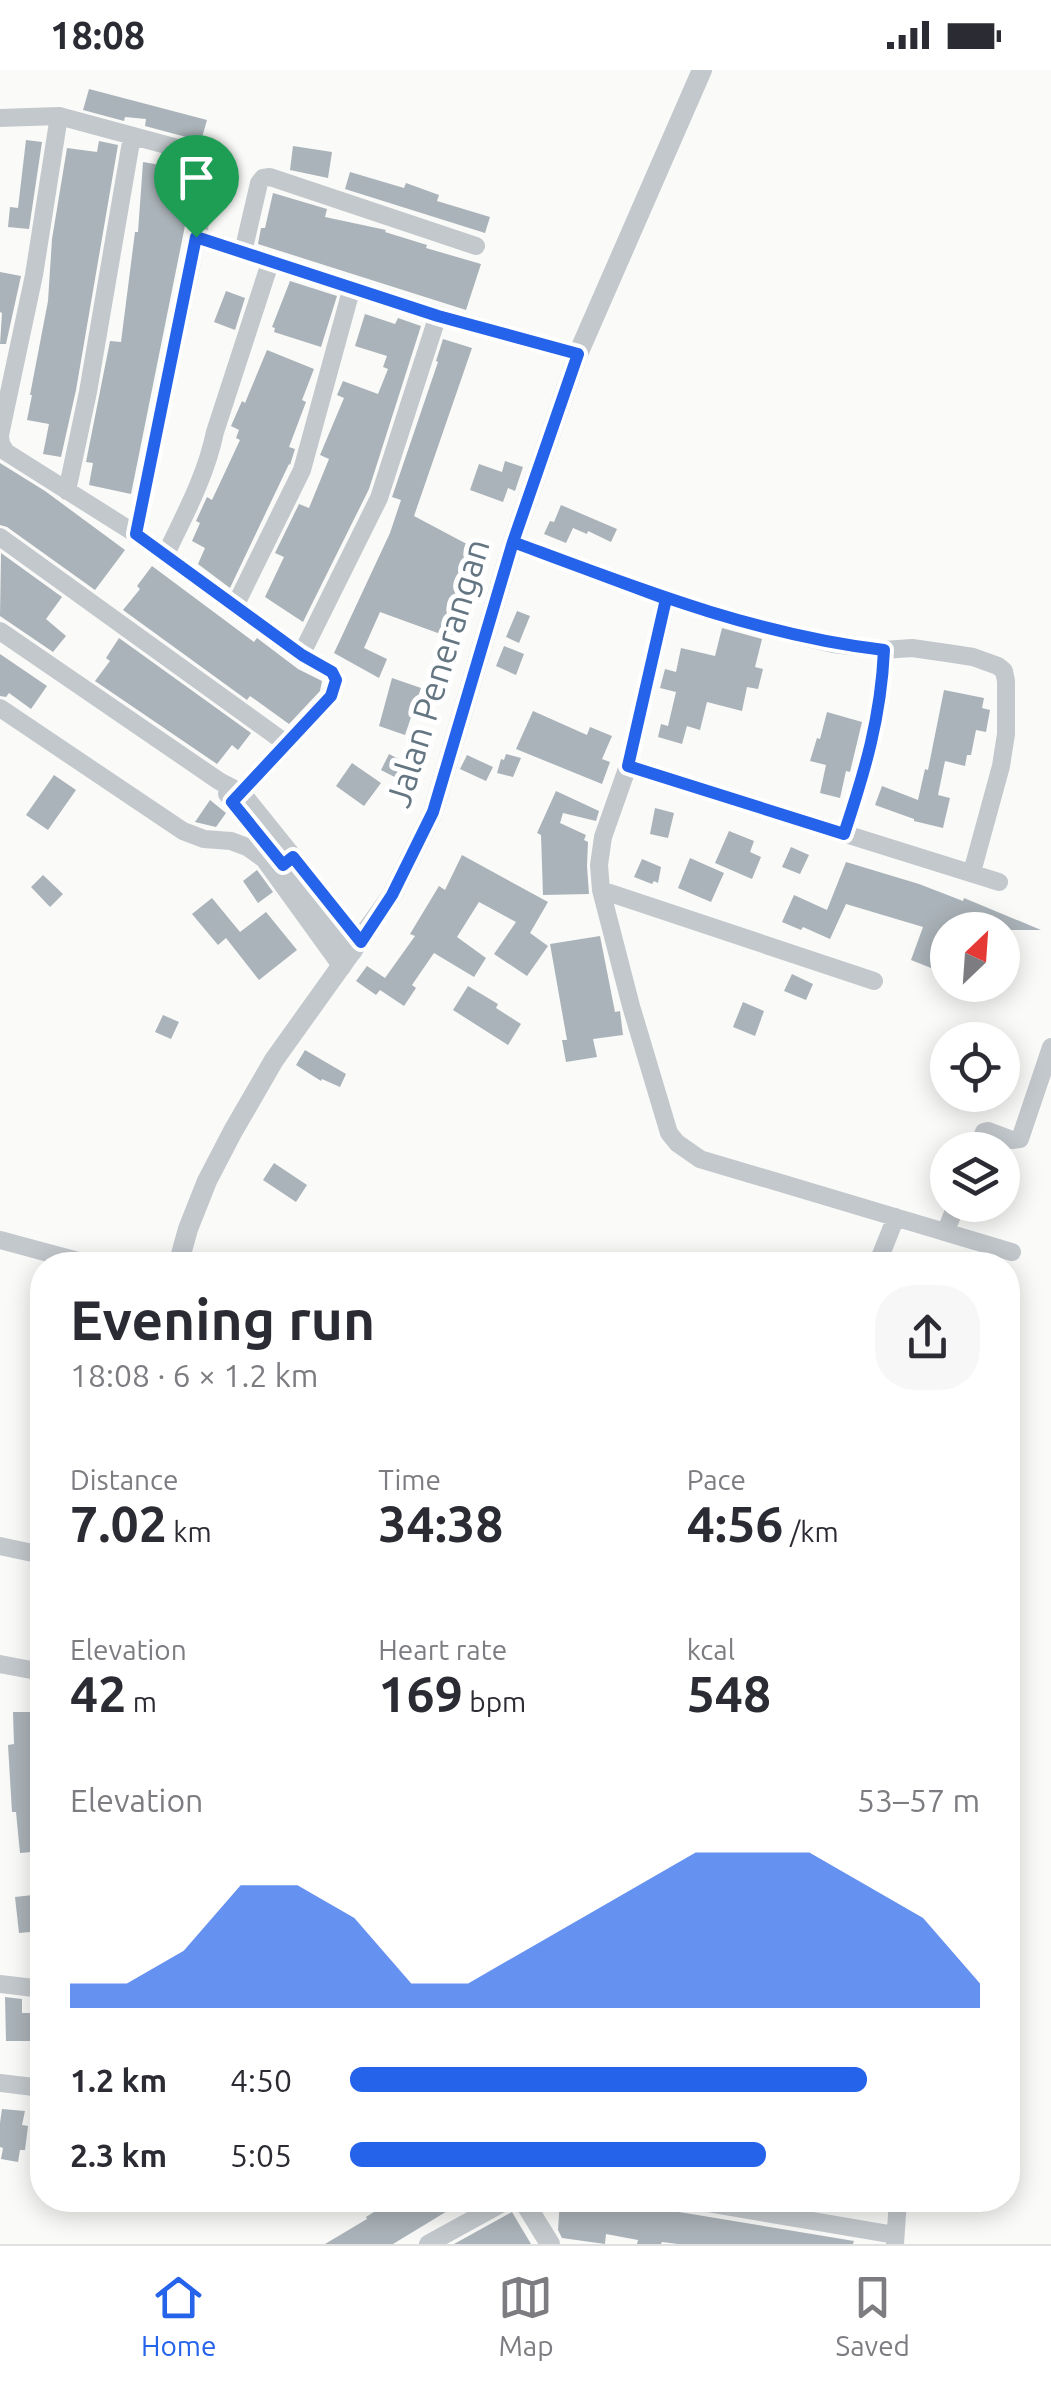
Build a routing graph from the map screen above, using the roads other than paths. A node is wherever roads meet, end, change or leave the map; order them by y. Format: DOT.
graph roads {
  1 [pos="702,70"];
  2 [pos="59,116"];
  3 [pos="0,118"];
  4 [pos="132,136"];
  5 [pos="196,237"];
  6 [pos="476,246"];
  7 [pos="243,252"];
  8 [pos="270,262"];
  9 [pos="352,287"];
  10 [pos="438,316"];
  11 [pos="578,354"];
  12 [pos="0,435"];
  13 [pos="67,490"];
  14 [pos="136,534"];
  15 [pos="0,537"];
  16 [pos="513,542"];
  17 [pos="165,556"];
  18 [pos="666,599"];
  19 [pos="235,606"];
  20 [pos="0,631"];
  21 [pos="884,650"];
  22 [pos="302,655"];
  23 [pos="0,708"];
  24 [pos="287,744"];
  25 [pos="628,766"];
  26 [pos="237,798"];
  27 [pos="844,834"];
  28 [pos="972,872"];
  29 [pos="999,882"];
  30 [pos="601,890"];
  31 [pos="352,954"];
  32 [pos="874,981"];
  33 [pos="1051,1046"];
  34 [pos="1020,1140"];
  35 [pos="896,1217"];
  36 [pos="949,1222"];
  37 [pos="946,1231"];
  38 [pos="0,1240"];
  39 [pos="45,1252"];
  40 [pos="182,1252"];
  41 [pos="882,1252"];
  42 [pos="1012,1252"];
  43 [pos="0,1546"];
  44 [pos="30,1552"];
  45 [pos="0,1664"];
  46 [pos="30,1670"];
  47 [pos="0,1984"];
  48 [pos="30,1988"];
  49 [pos="0,2084"];
  50 [pos="30,2087"];
  51 [pos="486,2212"];
  52 [pos="530,2212"];
  53 [pos="751,2212"];
  54 [pos="897,2212"];
  55 [pos="895,2240"];
  56 [pos="428,2244"];
  57 [pos="550,2244"];
  1 -- 11 [label="street, Jalan Penerangan"];
  2 -- 3 [label="street"];
  2 -- 4 [label="street"];
  2 -- 12 [label="street"];
  4 -- 5 [label="street"];
  4 -- 13 [label="street"];
  5 -- 7 [label="street"];
  5 -- 14 [label="street"];
  6 -- 7 [label="street"];
  7 -- 8 [label="street"];
  8 -- 9 [label="street"];
  8 -- 17 [label="street"];
  9 -- 10 [label="street"];
  9 -- 19 [label="street"];
  10 -- 11 [label="street"];
  10 -- 22 [label="street"];
  11 -- 16 [label="street, Jalan Penerangan"];
  12 -- 13 [label="street"];
  13 -- 14 [label="street"];
  14 -- 17 [label="street"];
  15 -- 24 [label="street"];
  16 -- 18 [label="street"];
  16 -- 31 [label="street, Jalan Penerangan"];
  17 -- 19 [label="street"];
  18 -- 21 [label="street"];
  18 -- 25 [label="street"];
  19 -- 22 [label="street"];
  20 -- 26 [label="street"];
  21 -- 27 [label="street"];
  21 -- 28 [label="street"];
  22 -- 24 [label="street"];
  23 -- 31 [label="street"];
  24 -- 26 [label="street"];
  25 -- 27 [label="street"];
  25 -- 30 [label="street"];
  26 -- 31 [label="street"];
  27 -- 28 [label="street"];
  28 -- 29 [label="street"];
  30 -- 32 [label="street"];
  30 -- 35 [label="street"];
  31 -- 40 [label="street, Jalan Penerangan"];
  33 -- 34 [label="street"];
  35 -- 37 [label="street"];
  35 -- 41 [label="street"];
  36 -- 37 [label="street"];
  37 -- 42 [label="street"];
  38 -- 39 [label="street"];
  43 -- 44 [label="street"];
  45 -- 46 [label="street"];
  47 -- 48 [label="street"];
  49 -- 50 [label="street"];
  51 -- 56 [label="street"];
  52 -- 57 [label="street"];
  53 -- 55 [label="street"];
  54 -- 55 [label="street"];
}
